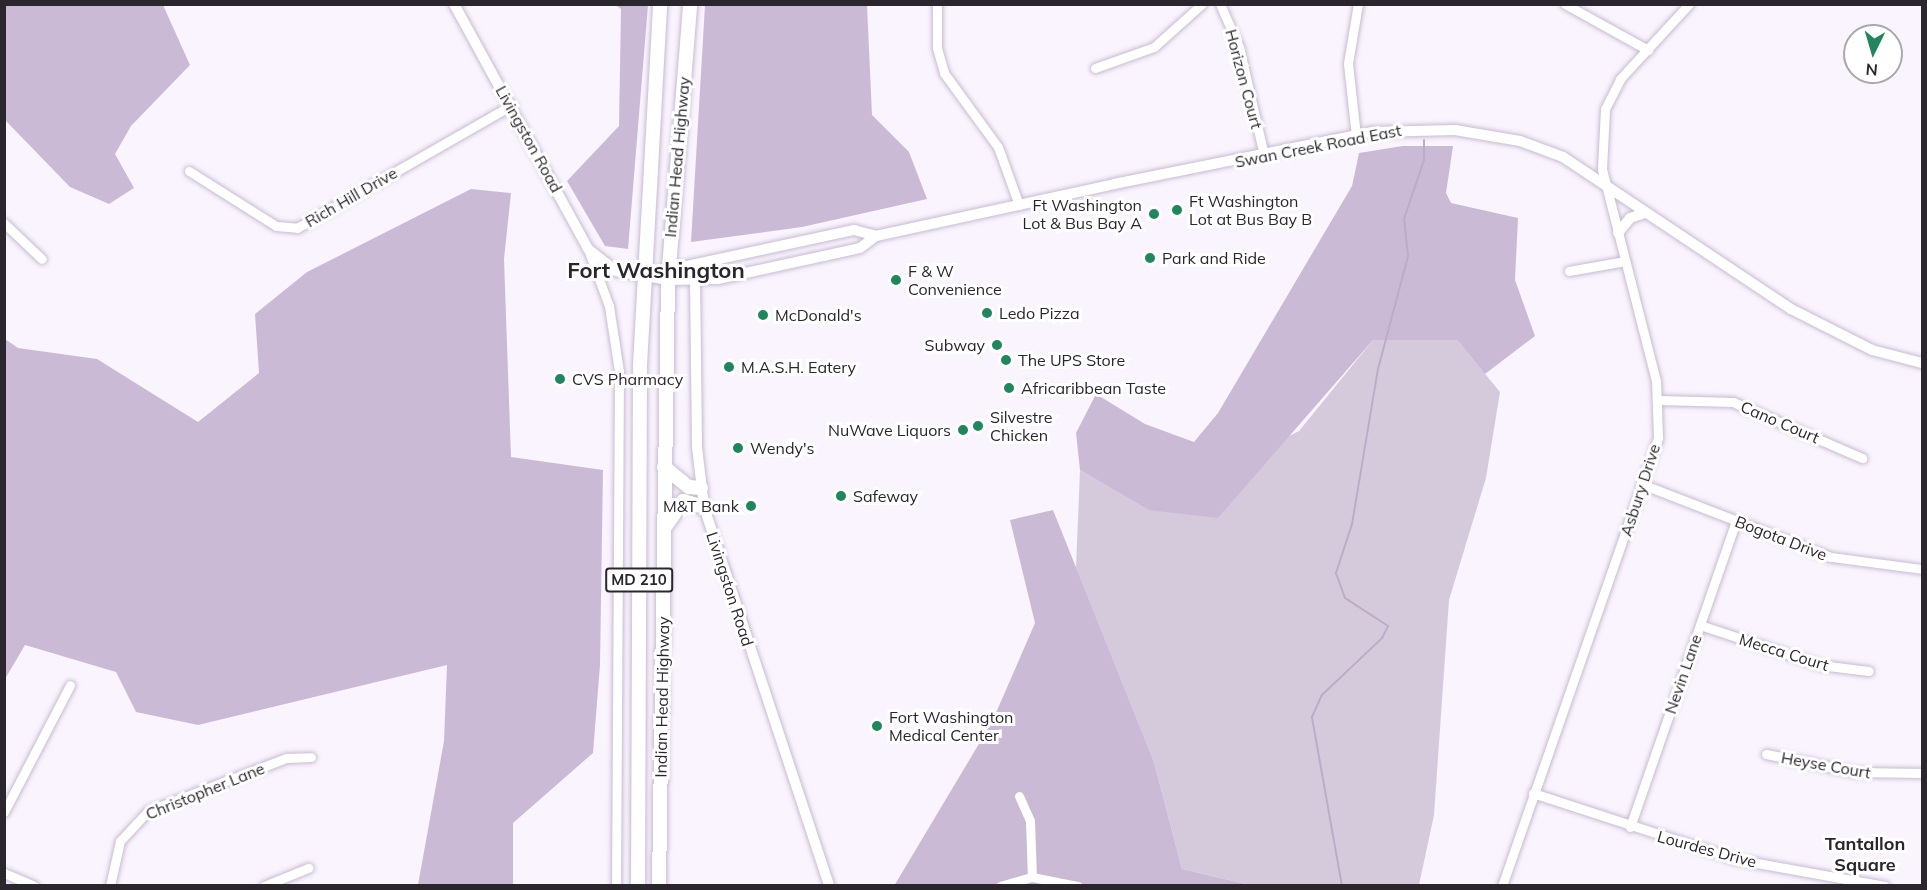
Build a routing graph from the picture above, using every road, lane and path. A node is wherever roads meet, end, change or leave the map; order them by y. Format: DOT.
graph roads {
  1 [pos="454,4"];
  2 [pos="660,4"];
  3 [pos="690,4"];
  4 [pos="937,4"];
  5 [pos="1202,4"];
  6 [pos="1220,4"];
  7 [pos="1358,4"];
  8 [pos="1565,4"];
  9 [pos="1689,4"];
  10 [pos="1648,50"];
  11 [pos="1095,68"];
  12 [pos="512,105"];
  13 [pos="1356,136"];
  14 [pos="1264,155"];
  15 [pos="189,171"];
  16 [pos="1607,186"];
  17 [pos="1019,205"];
  18 [pos="1645,213"];
  19 [pos="4,223"];
  20 [pos="1618,234"];
  21 [pos="876,236"];
  22 [pos="588,249"];
  23 [pos="42,259"];
  24 [pos="1625,261"];
  25 [pos="1569,271"];
  26 [pos="668,273"];
  27 [pos="645,275"];
  28 [pos="695,280"];
  29 [pos="1923,363"];
  30 [pos="1659,400"];
  31 [pos="1862,458"];
  32 [pos="664,467"];
  33 [pos="1644,485"];
  34 [pos="702,488"];
  35 [pos="704,507"];
  36 [pos="1737,521"];
  37 [pos="664,529"];
  38 [pos="1923,569"];
  39 [pos="1700,625"];
  40 [pos="1869,671"];
  41 [pos="70,685"];
  42 [pos="1766,754"];
  43 [pos="311,758"];
  44 [pos="1923,772"];
  45 [pos="1533,793"];
  46 [pos="1019,796"];
  47 [pos="4,812"];
  48 [pos="1630,827"];
  49 [pos="308,868"];
  50 [pos="4,873"];
  51 [pos="1032,877"];
  52 [pos="34,885"];
  53 [pos="110,885"];
  54 [pos="264,885"];
  55 [pos="616,885"];
  56 [pos="638,885"];
  57 [pos="659,885"];
  58 [pos="829,885"];
  59 [pos="1000,885"];
  60 [pos="1077,885"];
  61 [pos="1502,885"];
  62 [pos="1885,885"];
  1 -- 12 [label="main road, Livingston Road"];
  2 -- 27 [label="highway, Indian Head Highway / MD 210"];
  3 -- 26 [label="highway, Indian Head Highway / MD 210"];
  4 -- 17 [label="street"];
  5 -- 11 [label="street"];
  6 -- 14 [label="street, Horizon Court"];
  7 -- 13 [label="street"];
  8 -- 10 [label="street"];
  9 -- 10 [label="street, Asbury Drive"];
  10 -- 16 [label="street, Asbury Drive"];
  12 -- 15 [label="street, Rich Hill Drive"];
  12 -- 22 [label="main road, Livingston Road"];
  13 -- 14 [label="main road, Swan Creek Road East"];
  13 -- 16 [label="main road, Swan Creek Road East"];
  14 -- 17 [label="main road, Swan Creek Road East"];
  16 -- 18 [label="main road, Swan Creek Road East"];
  16 -- 20 [label="street, Asbury Drive"];
  17 -- 21 [label="main road, Swan Creek Road East"];
  18 -- 20 [label="main road"];
  18 -- 29 [label="main road, Swan Creek Road East"];
  19 -- 23 [label="street"];
  20 -- 24 [label="street, Asbury Drive"];
  21 -- 26 [label="main road, Swan Creek Road East"];
  21 -- 28 [label="main road, Swan Creek Road East"];
  22 -- 27 [label="main road, Livingston Road"];
  22 -- 55 [label="street"];
  24 -- 25 [label="street"];
  24 -- 30 [label="street, Asbury Drive"];
  26 -- 27 [label="main road, Swan Creek Road East"];
  26 -- 28 [label="main road, Swan Creek Road East"];
  26 -- 32 [label="highway, Indian Head Highway / MD 210"];
  27 -- 56 [label="highway, Indian Head Highway / MD 210"];
  28 -- 34 [label="main road, Livingston Road"];
  30 -- 31 [label="street, Cano Court"];
  30 -- 33 [label="street, Asbury Drive"];
  32 -- 34 [label="highway"];
  32 -- 37 [label="highway, Indian Head Highway / MD 210"];
  33 -- 36 [label="street, Bogota Drive"];
  33 -- 45 [label="street, Asbury Drive"];
  34 -- 35 [label="main road, Livingston Road"];
  35 -- 37 [label="highway"];
  35 -- 58 [label="main road, Livingston Road"];
  36 -- 38 [label="street, Bogota Drive"];
  36 -- 39 [label="street, Nevin Lane"];
  37 -- 57 [label="highway, Indian Head Highway / MD 210"];
  39 -- 40 [label="street, Mecca Court"];
  39 -- 48 [label="street, Nevin Lane"];
  41 -- 47 [label="street"];
  42 -- 44 [label="street, Heyse Court"];
  43 -- 53 [label="street, Christopher Lane"];
  45 -- 48 [label="street, Lourdes Drive"];
  45 -- 61 [label="street, Asbury Drive"];
  46 -- 51 [label="street"];
  48 -- 62 [label="street, Lourdes Drive"];
  49 -- 54 [label="street"];
  50 -- 52 [label="street"];
  51 -- 59 [label="street"];
  51 -- 60 [label="street"];
}
